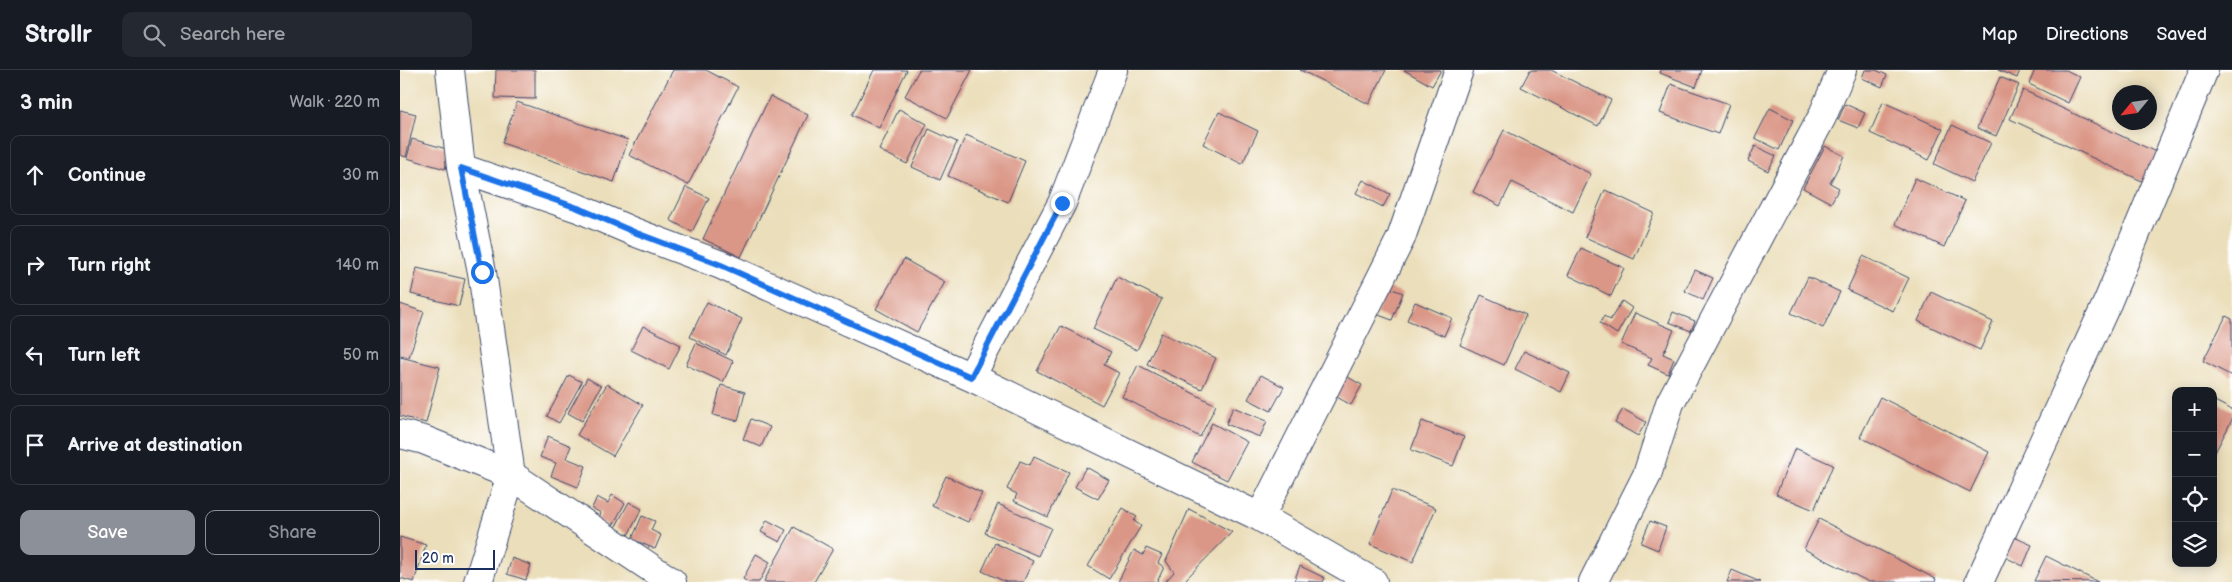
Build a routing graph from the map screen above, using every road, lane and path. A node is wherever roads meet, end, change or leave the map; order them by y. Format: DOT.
graph roads {
  1 [pos="450,70"];
  2 [pos="1112,70"];
  3 [pos="1459,70"];
  4 [pos="1842,70"];
  5 [pos="2204,70"];
  6 [pos="461,168"];
  7 [pos="971,377"];
  8 [pos="400,434"];
  9 [pos="512,476"];
  10 [pos="1260,517"];
  11 [pos="478,582"];
  12 [pos="672,582"];
  13 [pos="1372,582"];
  14 [pos="1593,582"];
  15 [pos="1979,582"];
  1 -- 6 [label="street"];
  2 -- 7 [label="street"];
  3 -- 10 [label="street"];
  4 -- 14 [label="street"];
  5 -- 15 [label="street"];
  6 -- 7 [label="street"];
  6 -- 9 [label="street"];
  7 -- 10 [label="street"];
  8 -- 9 [label="street"];
  9 -- 11 [label="street"];
  9 -- 12 [label="street"];
  10 -- 13 [label="street"];
}
